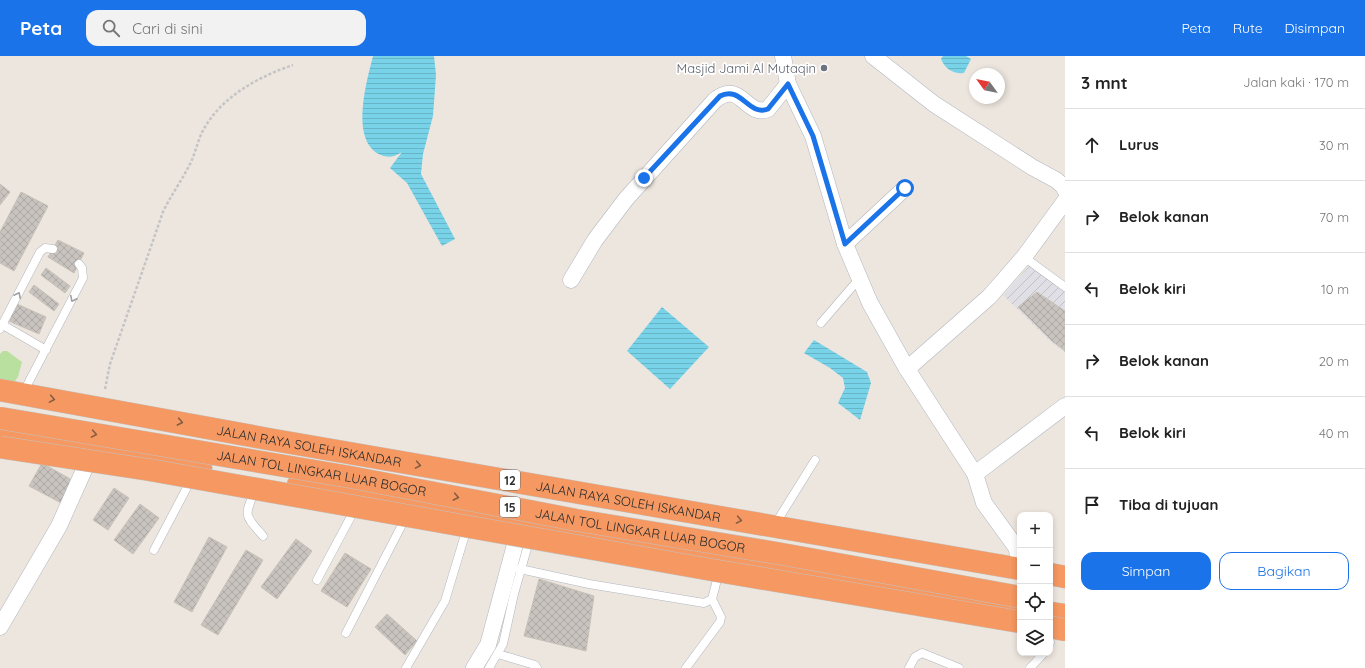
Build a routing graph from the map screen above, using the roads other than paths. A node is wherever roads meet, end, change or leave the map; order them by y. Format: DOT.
graph roads {
  1 [pos="783,56"];
  2 [pos="873,56"];
  3 [pos="788,84"];
  4 [pos="905,188"];
  5 [pos="1065,190"];
  6 [pos="1065,201"];
  7 [pos="845,244"];
  8 [pos="53,249"];
  9 [pos="1024,257"];
  10 [pos="79,264"];
  11 [pos="859,279"];
  12 [pos="571,280"];
  13 [pos="1065,287"];
  14 [pos="821,323"];
  15 [pos="1,327"];
  16 [pos="46,350"];
  17 [pos="907,369"];
  18 [pos="0,390"];
  19 [pos="23,394"];
  20 [pos="1065,406"];
  21 [pos="0,418"];
  22 [pos="0,434"];
  23 [pos="0,447"];
  24 [pos="93,449"];
  25 [pos="815,460"];
  26 [pos="198,468"];
  27 [pos="975,474"];
  28 [pos="259,479"];
  29 [pos="362,496"];
  30 [pos="413,505"];
  31 [pos="468,514"];
  32 [pos="527,524"];
  33 [pos="774,526"];
  34 [pos="263,536"];
  35 [pos="154,550"];
  36 [pos="1017,550"];
  37 [pos="722,558"];
  38 [pos="1017,568"];
  39 [pos="520,569"];
  40 [pos="1053,575"];
  41 [pos="1065,577"];
  42 [pos="317,580"];
  43 [pos="1017,596"];
  44 [pos="712,599"];
  45 [pos="1017,608"];
  46 [pos="1057,615"];
  47 [pos="1017,621"];
  48 [pos="0,627"];
  49 [pos="1053,631"];
  50 [pos="346,633"];
  51 [pos="498,654"];
  52 [pos="1041,656"];
  53 [pos="406,668"];
  54 [pos="474,668"];
  55 [pos="489,668"];
  56 [pos="537,668"];
  57 [pos="686,668"];
  58 [pos="909,668"];
  59 [pos="959,668"];
  60 [pos="1030,668"];
  1 -- 3 [label="street"];
  2 -- 5 [label="street"];
  3 -- 7 [label="street"];
  3 -- 12 [label="street"];
  4 -- 7 [label="street"];
  6 -- 9 [label="street"];
  7 -- 11 [label="street"];
  15 -- 8 [label="lane, one-way"];
  9 -- 13 [label="lane"];
  9 -- 17 [label="street"];
  10 -- 16 [label="lane, one-way"];
  11 -- 14 [label="lane"];
  11 -- 17 [label="street"];
  15 -- 16 [label="lane"];
  16 -- 19 [label="lane"];
  17 -- 27 [label="street"];
  18 -- 19 [label="highway, JALAN RAYA SOLEH ISKANDAR / 12"];
  19 -- 33 [label="highway, JALAN RAYA SOLEH ISKANDAR / 12, one-way"];
  20 -- 27 [label="street"];
  21 -- 43 [label="highway, JALAN TOL LINGKAR LUAR BOGOR / 15, one-way, bridge"];
  22 -- 24 [label="highway"];
  23 -- 47 [label="highway, JALAN TOL LINGKAR LUAR BOGOR / 15, bridge"];
  24 -- 26 [label="highway"];
  24 -- 48 [label="street"];
  25 -- 33 [label="lane"];
  26 -- 28 [label="highway"];
  26 -- 35 [label="lane"];
  27 -- 36 [label="street"];
  28 -- 29 [label="highway"];
  28 -- 34 [label="lane"];
  29 -- 30 [label="highway"];
  29 -- 42 [label="lane"];
  30 -- 31 [label="highway"];
  30 -- 50 [label="lane"];
  31 -- 32 [label="highway"];
  31 -- 53 [label="lane"];
  32 -- 37 [label="highway"];
  32 -- 39 [label="lane"];
  32 -- 54 [label="street"];
  33 -- 38 [label="highway, JALAN RAYA SOLEH ISKANDAR / 12"];
  37 -- 44 [label="lane"];
  37 -- 45 [label="highway"];
  39 -- 44 [label="lane"];
  39 -- 51 [label="lane"];
  40 -- 41 [label="highway"];
  44 -- 57 [label="lane"];
  46 -- 49 [label="lane"];
  51 -- 55 [label="lane"];
  51 -- 56 [label="lane"];
  52 -- 60 [label="lane"];
  58 -- 59 [label="lane"];
}
